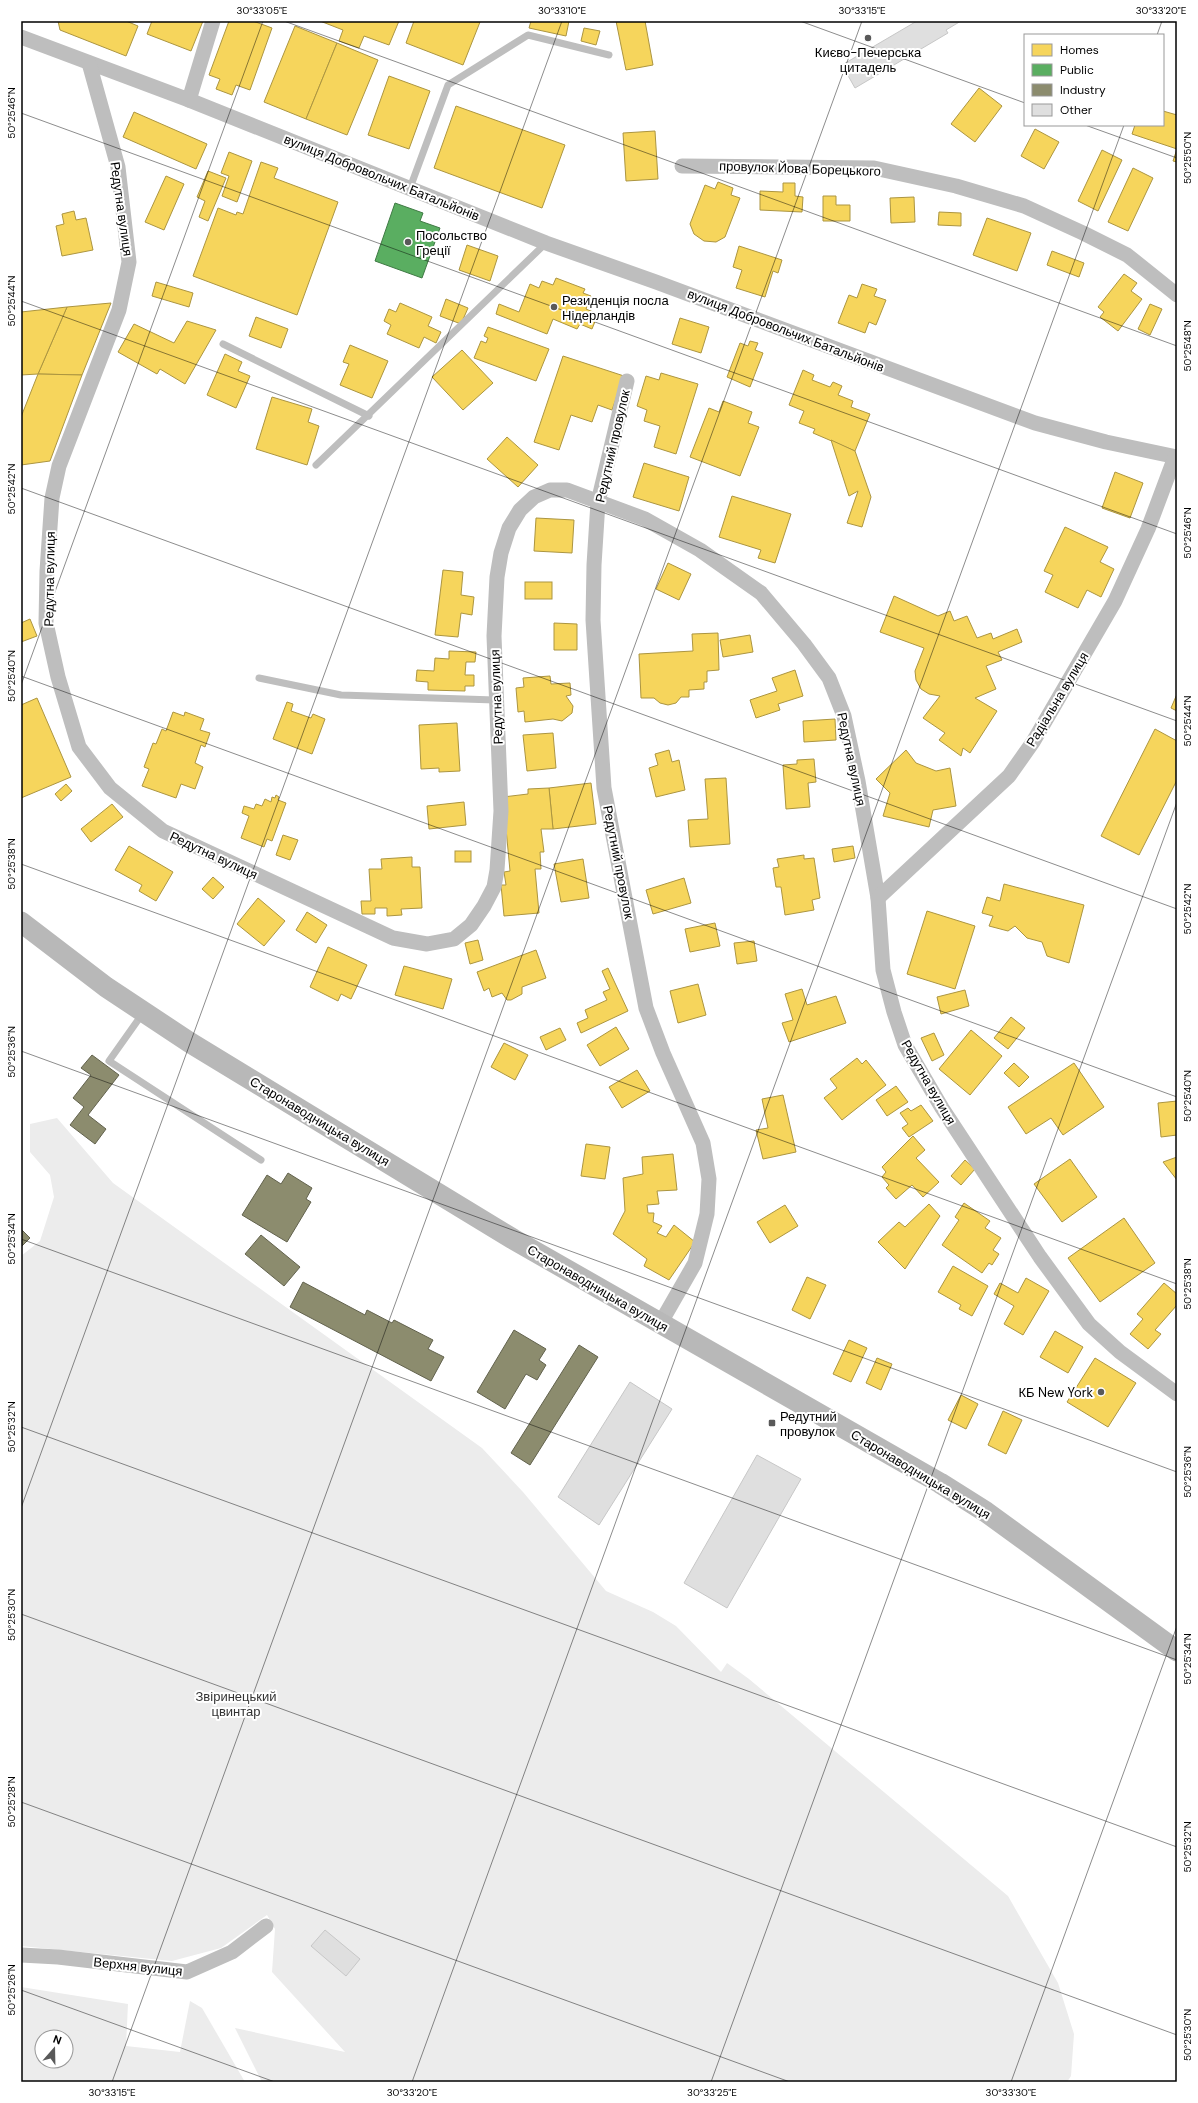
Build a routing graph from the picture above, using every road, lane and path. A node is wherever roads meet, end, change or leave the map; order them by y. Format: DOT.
graph roads {
  1 [pos="213,21"];
  2 [pos="21,37"];
  3 [pos="609,55"];
  4 [pos="89,63"];
  5 [pos="189,100"];
  6 [pos="682,166"];
  7 [pos="410,188"];
  8 [pos="546,243"];
  9 [pos="1177,295"];
  10 [pos="223,344"];
  11 [pos="627,381"];
  12 [pos="369,416"];
  13 [pos="1176,457"];
  14 [pos="316,465"];
  15 [pos="598,502"];
  16 [pos="259,678"];
  17 [pos="496,700"];
  18 [pos="878,898"];
  19 [pos="21,922"];
  20 [pos="143,1012"];
  21 [pos="261,1160"];
  22 [pos="660,1324"];
  23 [pos="1177,1394"];
  24 [pos="1177,1651"];
  25 [pos="266,1926"];
  26 [pos="21,1955"];
  1 -- 5 [label="street"];
  2 -- 4 [label="street, вулиця Добровольчих Батальйонів"];
  3 -- 7 [label="lane"];
  4 -- 5 [label="street, вулиця Добровольчих Батальйонів"];
  4 -- 17 [label="street, Редутна вулиця"];
  5 -- 7 [label="street, вулиця Добровольчих Батальйонів"];
  6 -- 9 [label="street, провулок Йова Борецького"];
  7 -- 8 [label="street, вулиця Добровольчих Батальйонів"];
  8 -- 12 [label="lane"];
  8 -- 13 [label="street, вулиця Добровольчих Батальйонів"];
  10 -- 12 [label="lane"];
  11 -- 15 [label="street, Редутний провулок"];
  12 -- 14 [label="lane"];
  13 -- 18 [label="street, Радіальна вулиця"];
  15 -- 17 [label="street, Редутна вулиця"];
  15 -- 18 [label="street, Редутна вулиця"];
  15 -- 22 [label="street, Редутний провулок"];
  16 -- 17 [label="lane"];
  18 -- 23 [label="street, Редутна вулиця"];
  19 -- 20 [label="main road, Старонаводницька вулиця"];
  20 -- 21 [label="lane"];
  20 -- 22 [label="main road, Старонаводницька вулиця"];
  22 -- 24 [label="main road, Старонаводницька вулиця"];
  25 -- 26 [label="street, Верхня вулиця"];
}
